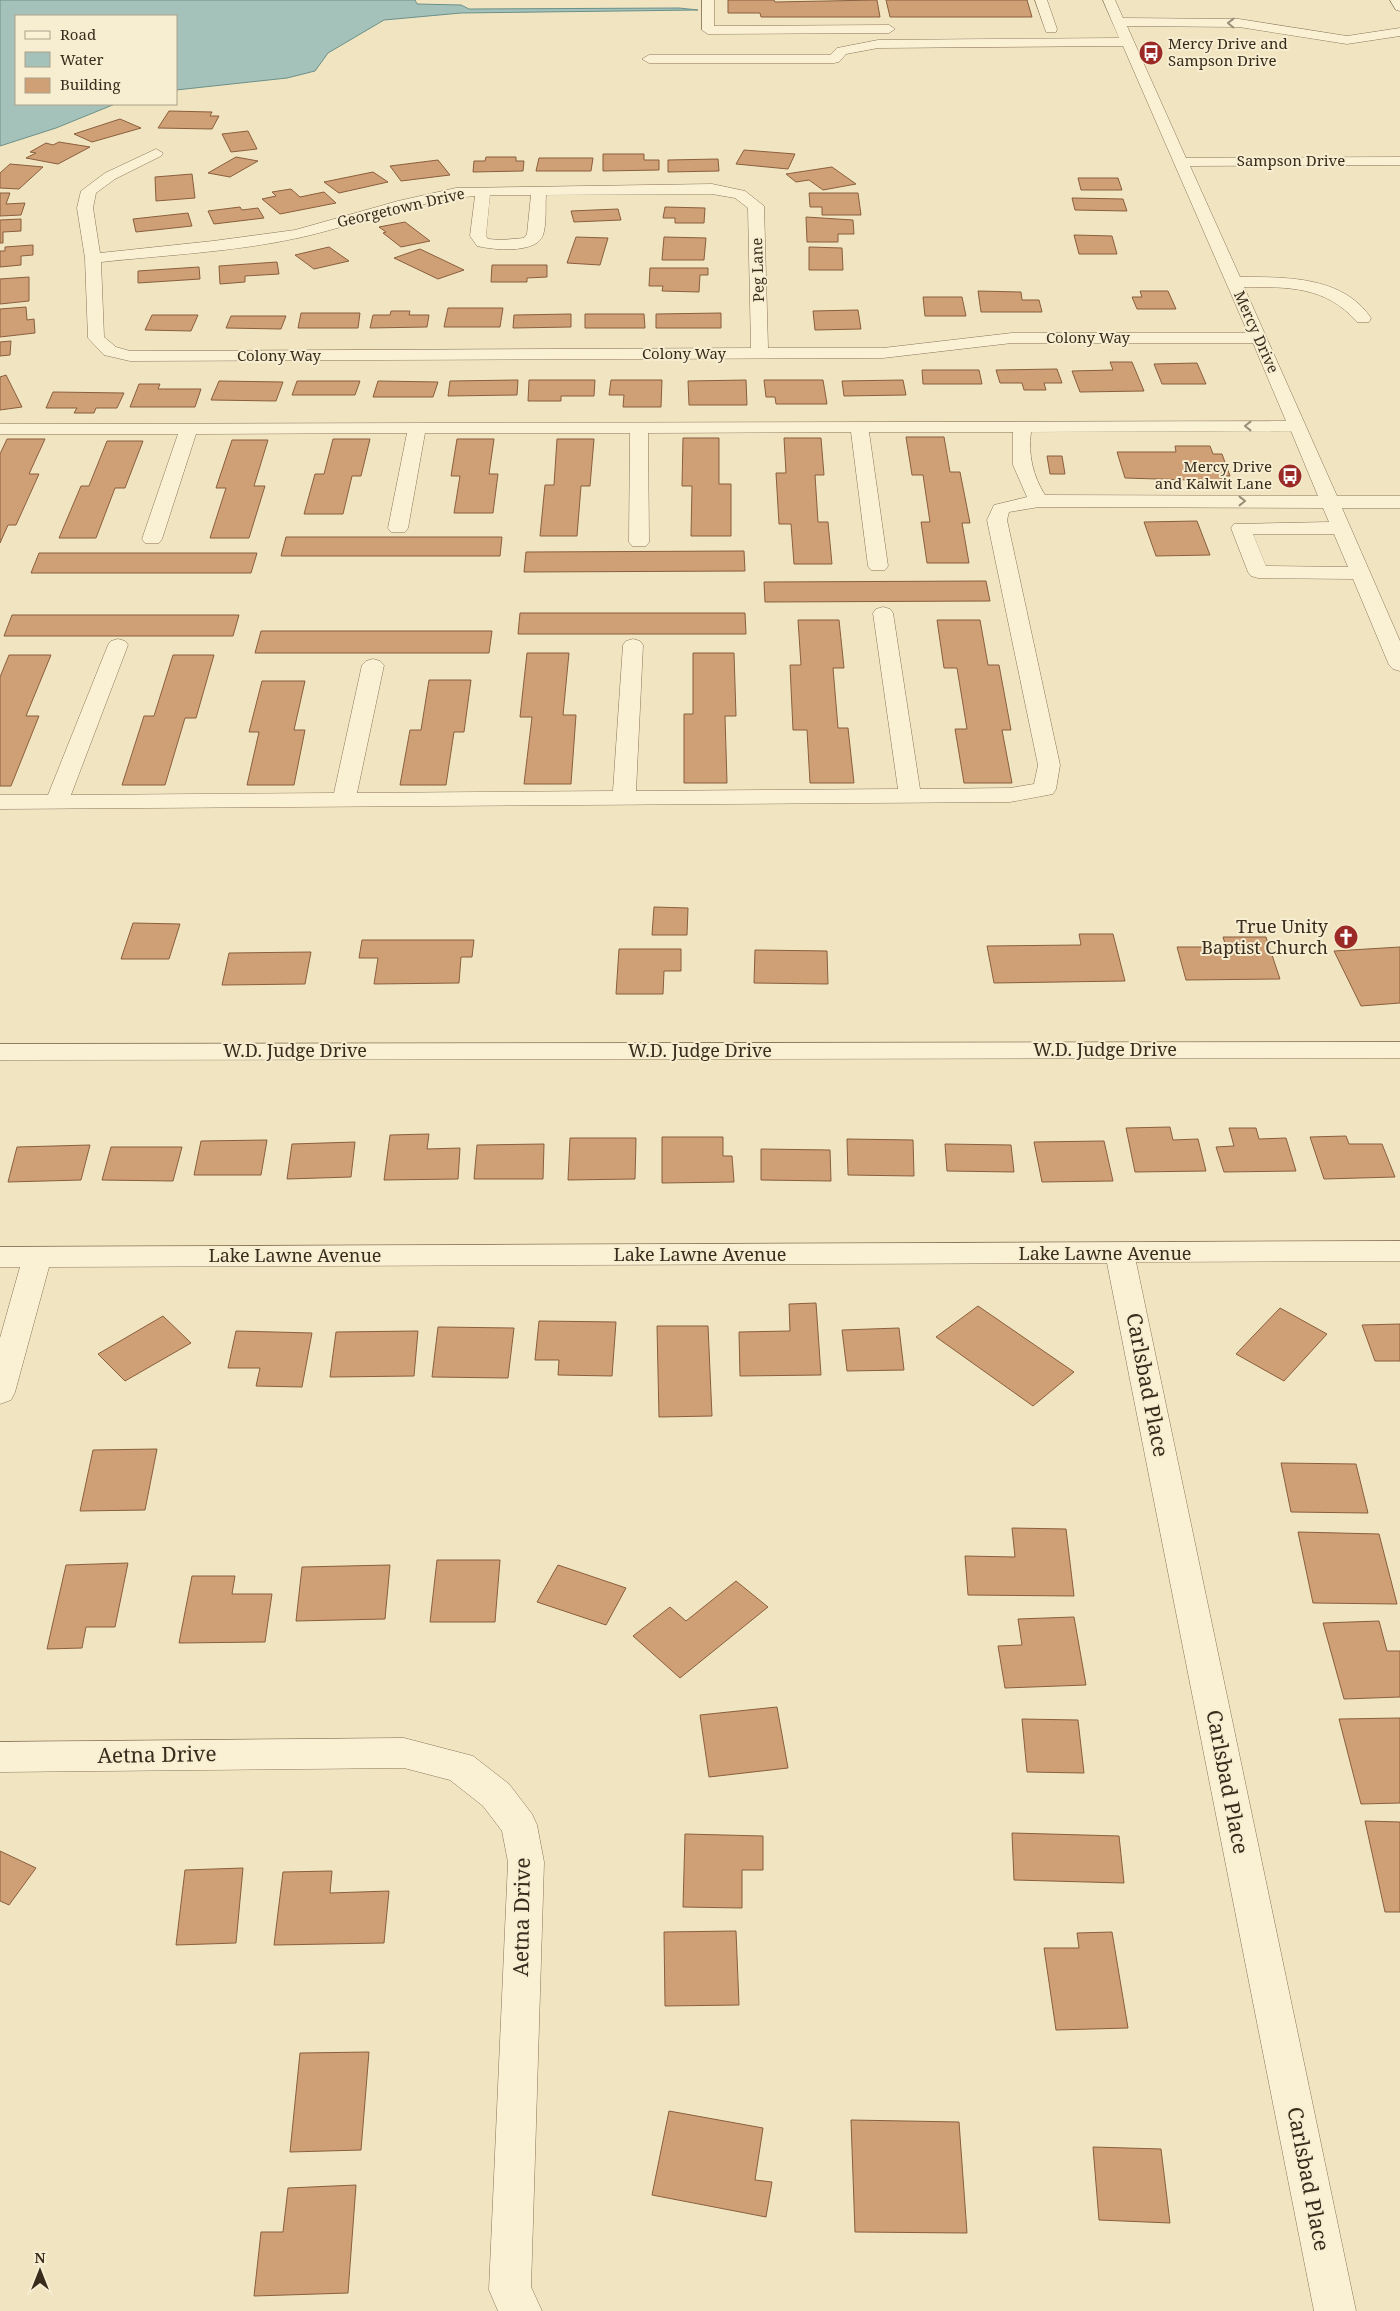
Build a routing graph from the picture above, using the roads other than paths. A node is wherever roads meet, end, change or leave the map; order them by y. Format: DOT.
graph roads {
  1 [pos="708,0"];
  2 [pos="1041,0"];
  3 [pos="1109,0"];
  4 [pos="1396,0"];
  5 [pos="1400,7"];
  6 [pos="1198,28"];
  7 [pos="904,29"];
  8 [pos="1051,29"];
  9 [pos="1120,31"];
  10 [pos="1400,32"];
  11 [pos="1223,36"];
  12 [pos="1348,40"];
  13 [pos="1400,43"];
  14 [pos="1367,51"];
  15 [pos="1340,53"];
  16 [pos="649,59"];
  17 [pos="156,153"];
  18 [pos="1400,161"];
  19 [pos="1181,162"];
  20 [pos="540,190"];
  21 [pos="483,191"];
  22 [pos="740,194"];
  23 [pos="93,258"];
  24 [pos="1234,282"];
  25 [pos="1363,318"];
  26 [pos="1259,338"];
  27 [pos="760,354"];
  28 [pos="1023,426"];
  29 [pos="1297,426"];
  30 [pos="859,427"];
  31 [pos="417,428"];
  32 [pos="639,428"];
  33 [pos="0,429"];
  34 [pos="189,429"];
  35 [pos="1039,501"];
  36 [pos="1329,501"];
  37 [pos="1400,502"];
  38 [pos="398,528"];
  39 [pos="1341,528"];
  40 [pos="152,539"];
  41 [pos="639,542"];
  42 [pos="878,566"];
  43 [pos="1360,573"];
  44 [pos="883,613"];
  45 [pos="1392,628"];
  46 [pos="118,644"];
  47 [pos="633,645"];
  48 [pos="373,665"];
  49 [pos="1400,665"];
  50 [pos="910,796"];
  51 [pos="624,798"];
  52 [pos="344,800"];
  53 [pos="57,801"];
  54 [pos="0,802"];
  55 [pos="1400,1050"];
  56 [pos="0,1052"];
  57 [pos="1400,1251"];
  58 [pos="1120,1254"];
  59 [pos="0,1257"];
  60 [pos="37,1257"];
  61 [pos="0,1392"];
  62 [pos="0,1757"];
  63 [pos="522,2311"];
  64 [pos="1334,2311"];
  1 -- 7 [label="street"];
  2 -- 8 [label="street"];
  3 -- 9 [label="street, Mercy Drive"];
  4 -- 5 [label="street"];
  6 -- 9 [label="street"];
  6 -- 11 [label="street"];
  12 -- 6 [label="street, one-way"];
  9 -- 16 [label="street"];
  9 -- 19 [label="street, Mercy Drive"];
  10 -- 12 [label="street"];
  12 -- 14 [label="street"];
  13 -- 14 [label="street"];
  14 -- 15 [label="street"];
  17 -- 23 [label="street"];
  18 -- 19 [label="street, Sampson Drive"];
  19 -- 24 [label="street, Mercy Drive"];
  20 -- 21 [label="street, Georgetown Drive"];
  20 -- 21 [label="street"];
  20 -- 22 [label="street, Georgetown Drive"];
  21 -- 23 [label="street, Georgetown Drive"];
  22 -- 27 [label="street, Peg Lane"];
  23 -- 27 [label="street, Colony Way"];
  24 -- 25 [label="street"];
  24 -- 26 [label="street, Mercy Drive"];
  26 -- 27 [label="street, Colony Way"];
  26 -- 29 [label="street, Mercy Drive"];
  29 -- 28 [label="street, one-way"];
  28 -- 30 [label="street"];
  28 -- 35 [label="street"];
  29 -- 36 [label="street, Mercy Drive"];
  30 -- 32 [label="street"];
  30 -- 42 [label="street"];
  31 -- 32 [label="street"];
  31 -- 34 [label="street"];
  31 -- 38 [label="street"];
  32 -- 41 [label="street"];
  33 -- 34 [label="street"];
  34 -- 40 [label="street"];
  35 -- 36 [label="street, one-way"];
  35 -- 50 [label="street"];
  36 -- 37 [label="street"];
  36 -- 39 [label="street, Mercy Drive"];
  39 -- 43 [label="street, Mercy Drive"];
  39 -- 43 [label="street"];
  43 -- 45 [label="street, Mercy Drive"];
  44 -- 50 [label="street"];
  45 -- 49 [label="street, Mercy Drive"];
  46 -- 53 [label="street"];
  47 -- 51 [label="street"];
  48 -- 52 [label="street"];
  50 -- 51 [label="street"];
  51 -- 52 [label="street"];
  52 -- 53 [label="street"];
  53 -- 54 [label="street"];
  55 -- 56 [label="street, W.D. Judge Drive"];
  57 -- 58 [label="street, Lake Lawne Avenue"];
  58 -- 60 [label="street, Lake Lawne Avenue"];
  58 -- 64 [label="street, Carlsbad Place"];
  59 -- 60 [label="street, Lake Lawne Avenue"];
  60 -- 61 [label="street"];
  62 -- 63 [label="street, Aetna Drive"];
}
